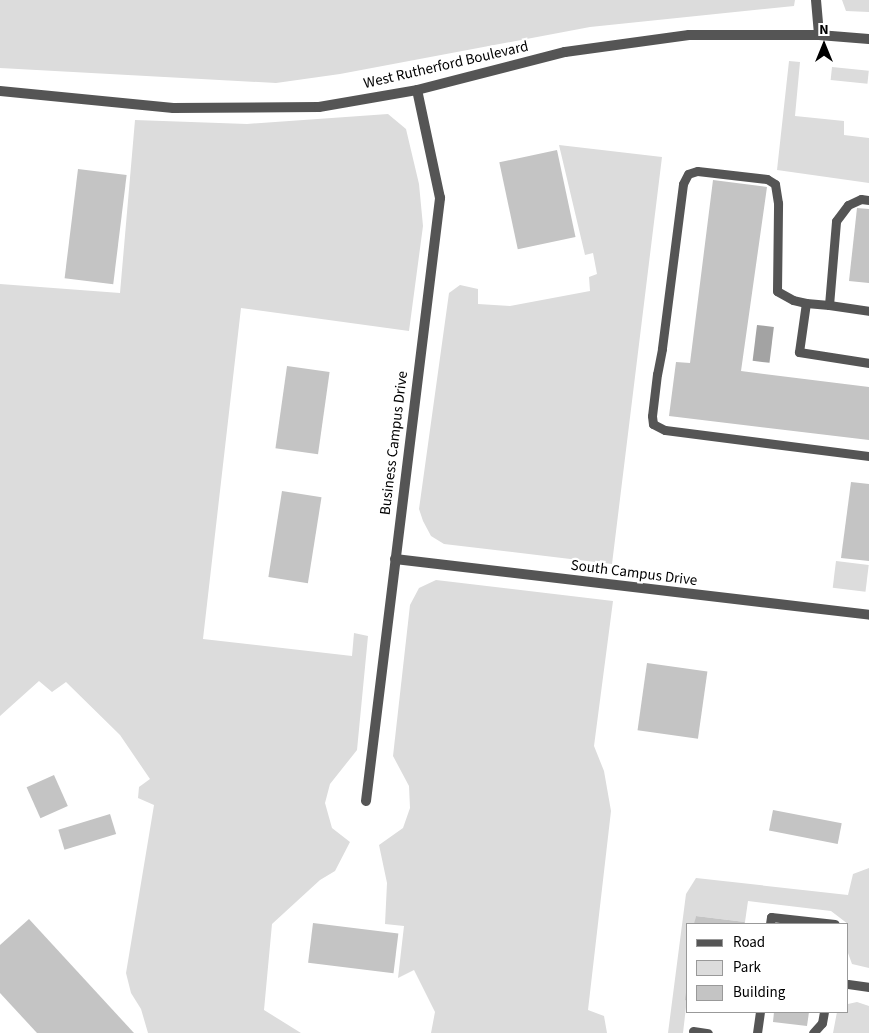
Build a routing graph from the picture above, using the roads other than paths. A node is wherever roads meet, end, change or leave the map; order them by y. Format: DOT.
graph roads {
  1 [pos="816,0"];
  2 [pos="819,36"];
  3 [pos="869,39"];
  4 [pos="0,90"];
  5 [pos="417,90"];
  6 [pos="869,200"];
  7 [pos="806,303"];
  8 [pos="828,305"];
  9 [pos="869,311"];
  10 [pos="869,363"];
  11 [pos="869,456"];
  12 [pos="395,559"];
  13 [pos="869,615"];
  14 [pos="366,801"];
  15 [pos="770,923"];
  16 [pos="827,923"];
  17 [pos="849,984"];
  18 [pos="869,987"];
  19 [pos="760,1013"];
  20 [pos="824,1013"];
  21 [pos="693,1031"];
  22 [pos="708,1033"];
  23 [pos="757,1033"];
  24 [pos="813,1033"];
  1 -- 2 [label="street"];
  2 -- 3 [label="street, West Rutherford Boulevard"];
  2 -- 5 [label="street, West Rutherford Boulevard"];
  4 -- 5 [label="street, West Rutherford Boulevard"];
  5 -- 12 [label="street, Business Campus Drive"];
  6 -- 8 [label="lane"];
  7 -- 8 [label="lane"];
  7 -- 10 [label="lane"];
  7 -- 11 [label="lane"];
  8 -- 9 [label="lane"];
  12 -- 13 [label="street, South Campus Drive"];
  12 -- 14 [label="street, Business Campus Drive"];
  15 -- 16 [label="lane"];
  17 -- 18 [label="lane"];
  19 -- 23 [label="lane"];
  20 -- 24 [label="lane"];
  21 -- 22 [label="lane"];
}
